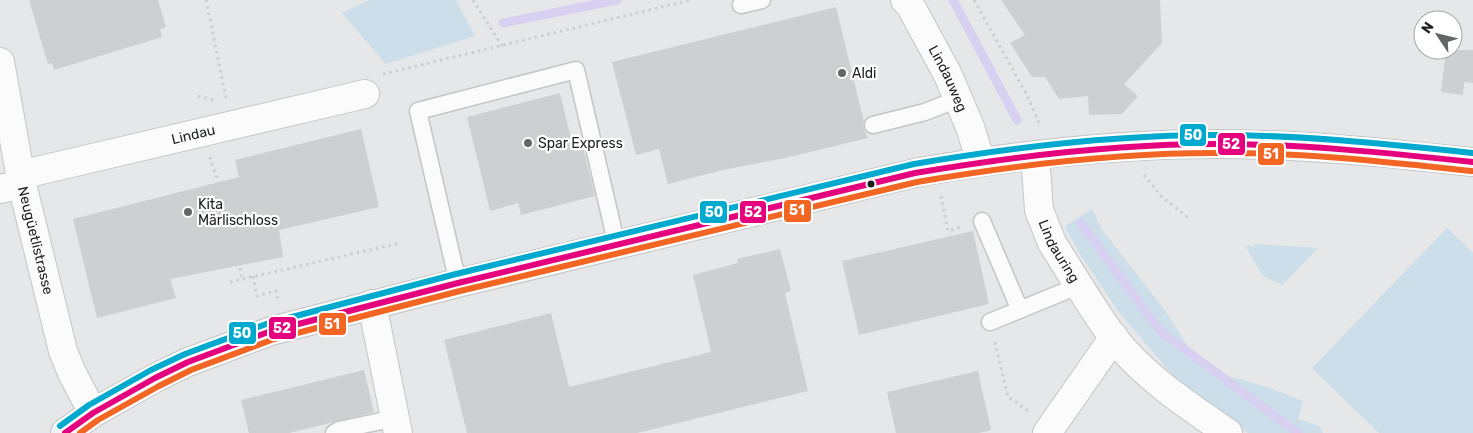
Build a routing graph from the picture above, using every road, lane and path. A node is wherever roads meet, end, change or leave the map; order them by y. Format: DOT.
graph roads {
  1 [pos="206,0"];
  2 [pos="473,0"];
  3 [pos="691,0"];
  4 [pos="762,0"];
  5 [pos="905,0"];
  6 [pos="974,0"];
  7 [pos="740,5"];
  8 [pos="502,46"];
  9 [pos="0,62"];
  10 [pos="372,84"];
  11 [pos="958,99"];
  12 [pos="227,103"];
  13 [pos="873,126"];
  14 [pos="1035,155"];
  15 [pos="981,162"];
  16 [pos="1473,162"];
  17 [pos="212,164"];
  18 [pos="1143,173"];
  19 [pos="217,178"];
  20 [pos="14,183"];
  21 [pos="940,193"];
  22 [pos="1190,219"];
  23 [pos="982,221"];
  24 [pos="400,243"];
  25 [pos="617,246"];
  26 [pos="240,268"];
  27 [pos="253,276"];
  28 [pos="242,279"];
  29 [pos="230,282"];
  30 [pos="458,283"];
  31 [pos="1078,283"];
  32 [pos="276,291"];
  33 [pos="372,304"];
  34 [pos="1020,310"];
  35 [pos="990,322"];
  36 [pos="1114,338"];
  37 [pos="93,413"];
  38 [pos="1041,424"];
  39 [pos="396,426"];
  40 [pos="65,433"];
  41 [pos="334,433"];
  42 [pos="1228,433"];
  1 -- 12 [label="path"];
  2 -- 8 [label="path"];
  3 -- 8 [label="path"];
  4 -- 7 [label="lane"];
  5 -- 11 [label="street, Lindauweg"];
  6 -- 14 [label="path"];
  8 -- 10 [label="path"];
  9 -- 20 [label="street, Neugüetlistrasse"];
  10 -- 20 [label="street, Lindau"];
  11 -- 13 [label="lane"];
  11 -- 15 [label="street, Lindauweg"];
  14 -- 15 [label="main road"];
  14 -- 16 [label="main road"];
  14 -- 31 [label="street, Lindauring"];
  15 -- 25 [label="main road"];
  17 -- 19 [label="path"];
  18 -- 22 [label="path"];
  20 -- 37 [label="street, Neugüetlistrasse"];
  21 -- 23 [label="path"];
  23 -- 34 [label="lane"];
  24 -- 27 [label="path"];
  25 -- 30 [label="main road"];
  25 -- 30 [label="lane"];
  26 -- 28 [label="path"];
  27 -- 28 [label="path"];
  27 -- 32 [label="path"];
  28 -- 29 [label="path"];
  30 -- 33 [label="main road"];
  31 -- 34 [label="lane"];
  31 -- 36 [label="street, Lindauring"];
  33 -- 37 [label="main road"];
  33 -- 39 [label="street"];
  34 -- 35 [label="lane"];
  35 -- 38 [label="path"];
  36 -- 38 [label="street"];
  36 -- 42 [label="street, Lindauring"];
  37 -- 40 [label="main road"];
  39 -- 41 [label="lane"];
}
